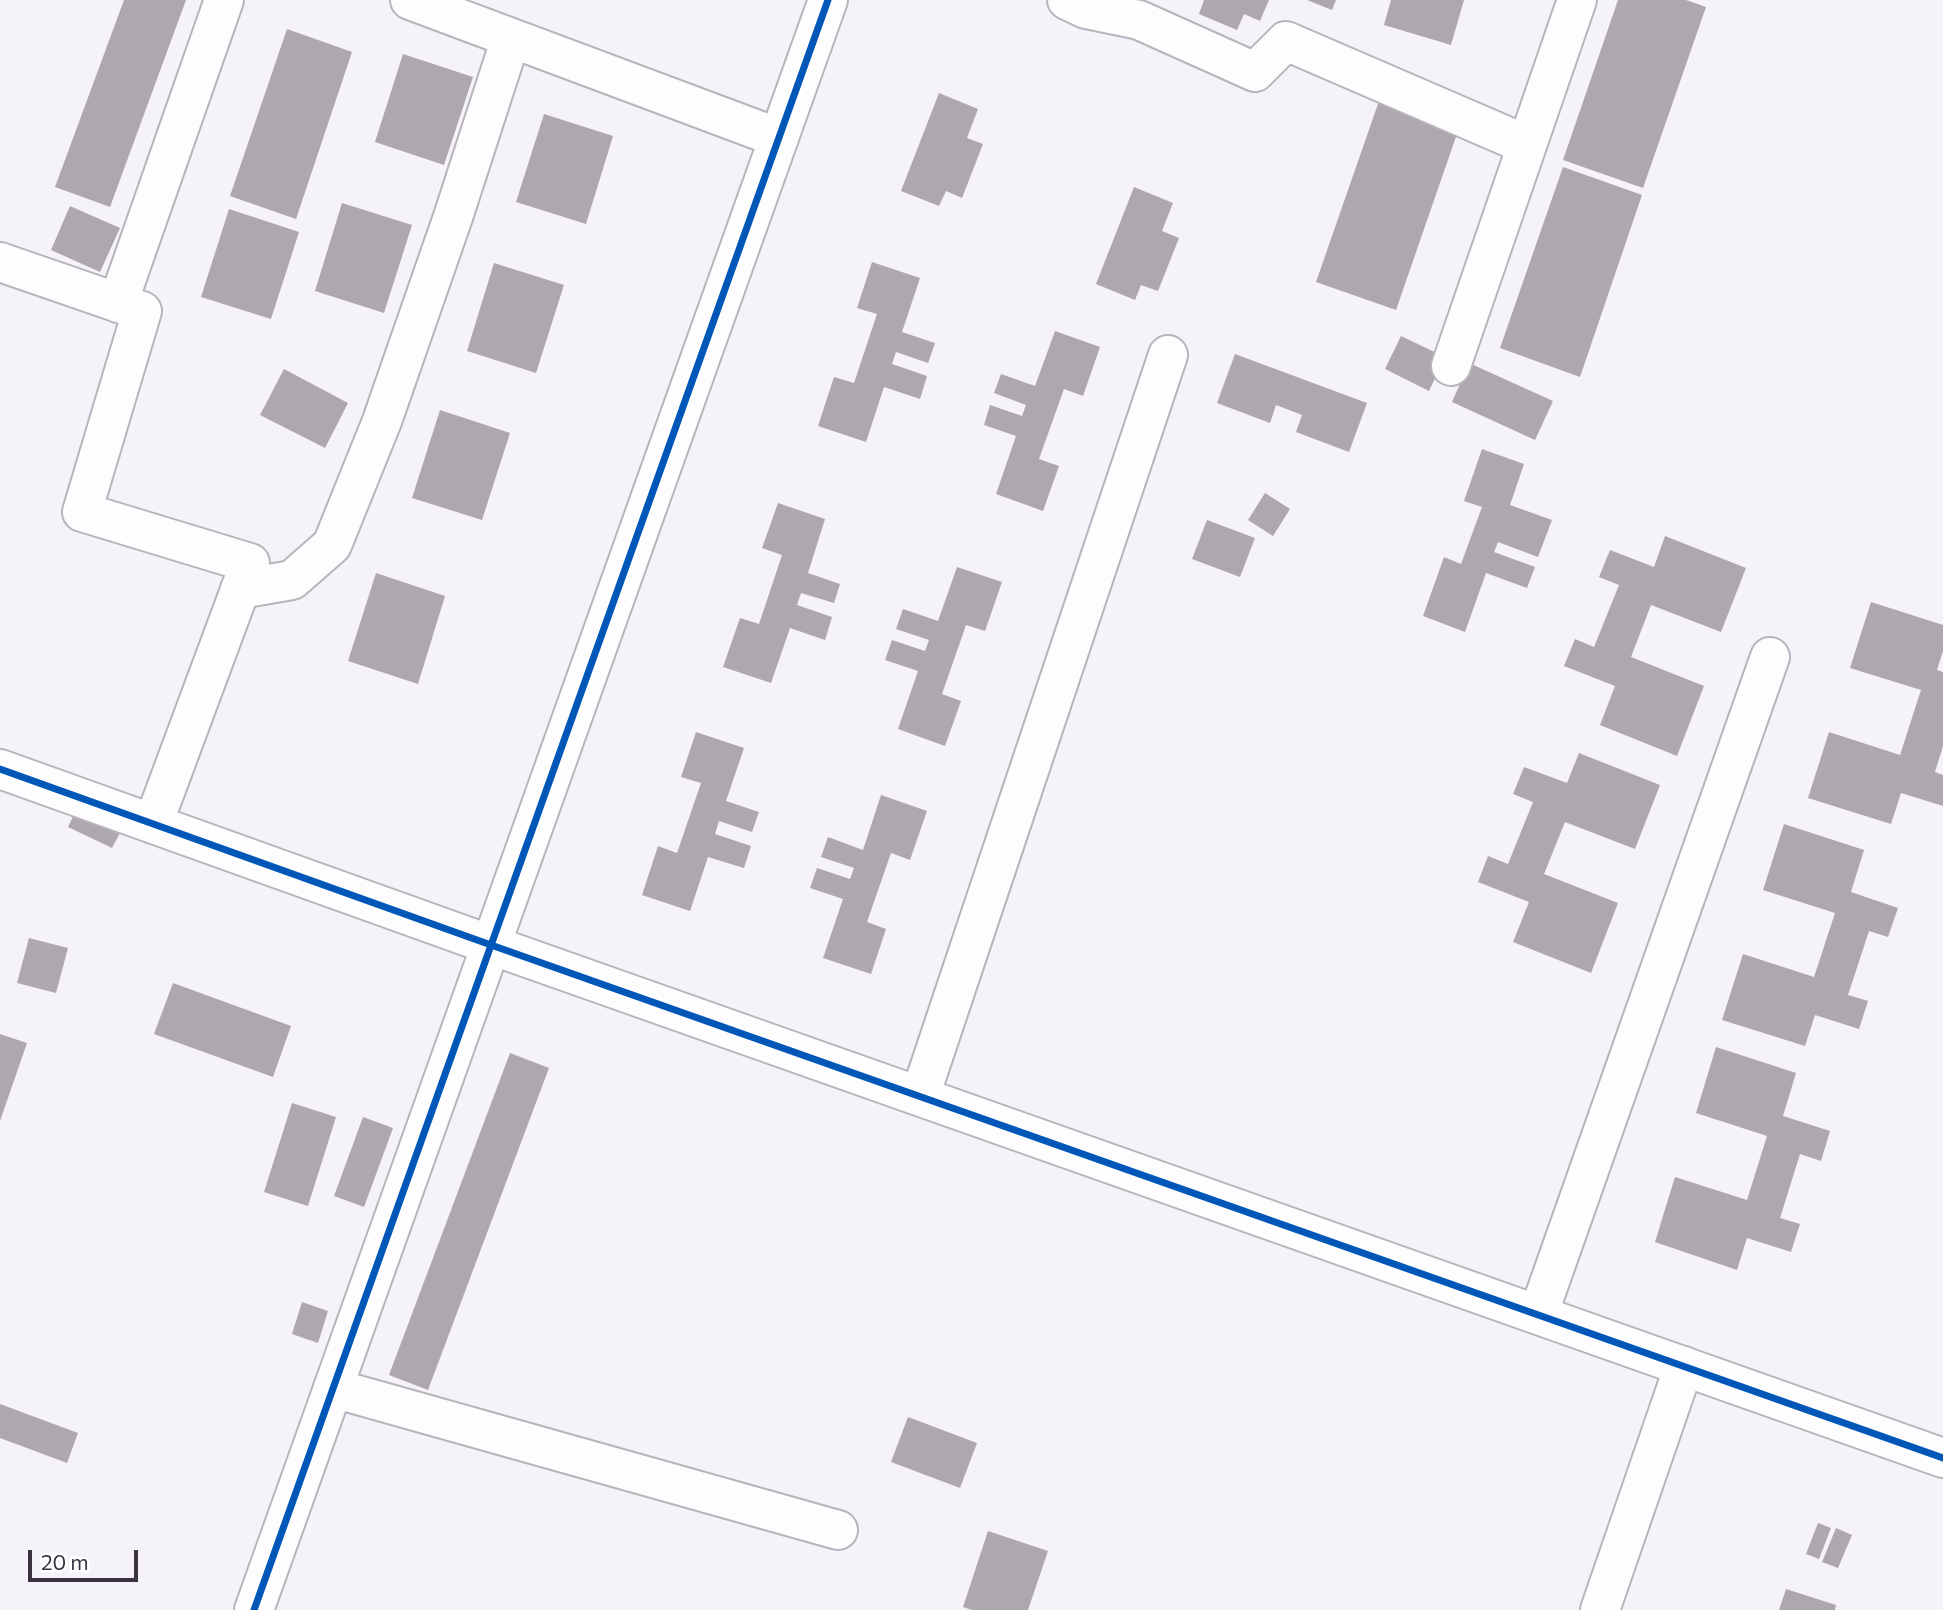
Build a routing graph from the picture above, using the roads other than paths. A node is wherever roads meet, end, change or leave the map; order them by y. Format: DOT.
graph roads {
  1 [pos="224,0"];
  2 [pos="410,0"];
  3 [pos="828,0"];
  4 [pos="1067,0"];
  5 [pos="1577,0"];
  6 [pos="1141,10"];
  7 [pos="511,38"];
  8 [pos="779,138"];
  9 [pos="1527,145"];
  10 [pos="0,262"];
  11 [pos="118,303"];
  12 [pos="1168,355"];
  13 [pos="1451,366"];
  14 [pos="240,589"];
  15 [pos="1770,657"];
  16 [pos="0,769"];
  17 [pos="153,824"];
  18 [pos="491,945"];
  19 [pos="920,1096"];
  20 [pos="1538,1315"];
  21 [pos="1684,1366"];
  22 [pos="333,1388"];
  23 [pos="1943,1458"];
  24 [pos="838,1530"];
  25 [pos="254,1610"];
  26 [pos="1600,1610"];
  1 -- 11 [label="street"];
  2 -- 7 [label="street"];
  3 -- 8 [label="street"];
  4 -- 6 [label="street"];
  5 -- 9 [label="street"];
  6 -- 9 [label="street"];
  7 -- 8 [label="street"];
  7 -- 14 [label="street"];
  8 -- 18 [label="street"];
  9 -- 13 [label="street"];
  10 -- 11 [label="street"];
  11 -- 14 [label="street"];
  12 -- 19 [label="street"];
  14 -- 17 [label="street"];
  15 -- 20 [label="street"];
  16 -- 17 [label="street"];
  17 -- 18 [label="street"];
  18 -- 19 [label="street"];
  18 -- 22 [label="street"];
  19 -- 20 [label="street"];
  20 -- 21 [label="street"];
  21 -- 23 [label="street"];
  21 -- 26 [label="street"];
  22 -- 24 [label="street"];
  22 -- 25 [label="street"];
}
